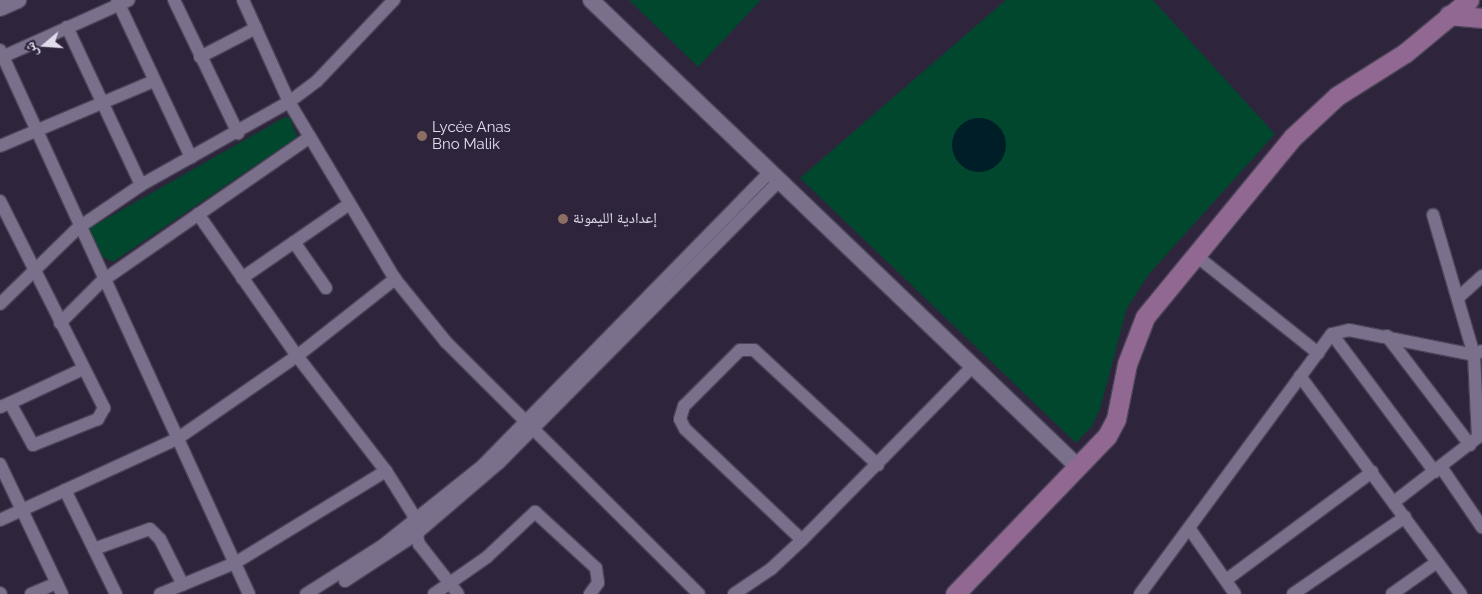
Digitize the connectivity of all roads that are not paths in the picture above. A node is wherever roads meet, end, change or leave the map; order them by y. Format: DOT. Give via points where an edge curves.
graph roads {
  1 [pos="18,0"];
  2 [pos="174,0"];
  3 [pos="243,0"];
  4 [pos="394,0"];
  5 [pos="591,0"];
  6 [pos="1469,0"];
  7 [pos="122,1"];
  8 [pos="0,8"];
  9 [pos="1448,12"];
  10 [pos="1482,18"];
  11 [pos="67,27"];
  12 [pos="256,28"];
  13 [pos="1,55"];
  14 [pos="200,57"];
  15 [pos="154,81"];
  16 [pos="289,102"];
  17 [pos="99,103"];
  18 [pos="34,129"];
  19 [pos="238,133"];
  20 [pos="310,137"];
  21 [pos="0,146"];
  22 [pos="192,158"];
  23 [pos="774,177"];
  24 [pos="141,185"];
  25 [pos="348,205"];
  26 [pos="1,209"];
  27 [pos="198,214"];
  28 [pos="1433,215"];
  29 [pos="78,228"];
  30 [pos="294,242"];
  31 [pos="1194,254"];
  32 [pos="33,270"];
  33 [pos="1482,276"];
  34 [pos="242,278"];
  35 [pos="395,279"];
  36 [pos="102,282"];
  37 [pos="326,288"];
  38 [pos="1460,296"];
  39 [pos="0,304"];
  40 [pos="60,323"];
  41 [pos="1332,334"];
  42 [pos="1386,336"];
  43 [pos="1318,353"];
  44 [pos="1478,353"];
  45 [pos="297,356"];
  46 [pos="973,366"];
  47 [pos="83,369"];
  48 [pos="1300,376"];
  49 [pos="5,405"];
  50 [pos="530,425"];
  51 [pos="177,439"];
  52 [pos="1477,441"];
  53 [pos="0,464"];
  54 [pos="878,465"];
  55 [pos="1077,466"];
  56 [pos="1438,469"];
  57 [pos="386,471"];
  58 [pos="1372,472"];
  59 [pos="65,490"];
  60 [pos="1394,502"];
  61 [pos="22,509"];
  62 [pos="1405,517"];
  63 [pos="415,519"];
  64 [pos="0,520"];
  65 [pos="1482,526"];
  66 [pos="1189,528"];
  67 [pos="415,534"];
  68 [pos="802,540"];
  69 [pos="94,549"];
  70 [pos="1437,562"];
  71 [pos="235,563"];
  72 [pos="1226,580"];
  73 [pos="450,584"];
  74 [pos="183,585"];
  75 [pos="60,588"];
  76 [pos="30,594"];
  77 [pos="116,594"];
  78 [pos="160,594"];
  79 [pos="249,594"];
  80 [pos="306,594"];
  81 [pos="323,594"];
  82 [pos="434,594"];
  83 [pos="458,594"];
  84 [pos="590,594"];
  85 [pos="699,594"];
  86 [pos="734,594"];
  87 [pos="955,594"];
  88 [pos="1140,594"];
  89 [pos="1235,594"];
  90 [pos="1292,594"];
  91 [pos="1392,594"];
  92 [pos="1461,594"];
  1 -- 8 [label="street"];
  2 -- 14 [label="street"];
  3 -- 12 [label="street"];
  4 -- 16 [label="street" via="317,81"];
  5 -- 23 [label="street"];
  6 -- 9 [label="main road"];
  7 -- 11 [label="street"];
  7 -- 15 [label="street"];
  9 -- 10 [label="main road"];
  9 -- 31 [label="main road" via="1405,53 1315,115"];
  11 -- 13 [label="street"];
  11 -- 17 [label="street"];
  12 -- 14 [label="street"];
  12 -- 16 [label="street"];
  13 -- 18 [label="street"];
  14 -- 19 [label="street"];
  15 -- 17 [label="street"];
  15 -- 22 [label="street"];
  16 -- 19 [label="street"];
  16 -- 20 [label="street"];
  17 -- 18 [label="street"];
  17 -- 24 [label="street"];
  18 -- 21 [label="street"];
  18 -- 29 [label="street"];
  19 -- 22 [label="street"];
  20 -- 25 [label="street"];
  20 -- 27 [label="street"];
  22 -- 24 [label="street"];
  23 -- 46 [label="street"];
  23 -- 50 [label="street"];
  24 -- 29 [label="street"];
  25 -- 30 [label="street"];
  25 -- 35 [label="street"];
  26 -- 32 [label="street"];
  27 -- 34 [label="street"];
  27 -- 36 [label="street"];
  28 -- 38 [label="street"];
  29 -- 32 [label="street"];
  29 -- 36 [label="street"];
  30 -- 34 [label="street"];
  30 -- 37 [label="street"];
  31 -- 43 [label="street"];
  31 -- 55 [label="main road" via="1145,317 1127,364 1116,419 1107,436"];
  32 -- 39 [label="street"];
  32 -- 40 [label="street"];
  33 -- 38 [label="street"];
  34 -- 45 [label="street"];
  35 -- 45 [label="street"];
  35 -- 50 [label="street" via="446,342"];
  36 -- 40 [label="street"];
  36 -- 51 [label="street"];
  38 -- 44 [label="street"];
  40 -- 47 [label="street"];
  41 -- 42 [label="street" via="1349,330"];
  41 -- 43 [label="street"];
  41 -- 56 [label="street"];
  42 -- 44 [label="street"];
  42 -- 52 [label="street"];
  43 -- 48 [label="street"];
  44 -- 52 [label="street"];
  45 -- 51 [label="street"];
  45 -- 57 [label="street"];
  46 -- 54 [label="street"];
  46 -- 55 [label="street"];
  47 -- 49 [label="street"];
  47 -- 49 [label="street" via="104,408 98,419 33,446"];
  48 -- 58 [label="street"];
  48 -- 66 [label="street"];
  50 -- 63 [label="street"];
  50 -- 67 [label="street"];
  50 -- 85 [label="street"];
  51 -- 59 [label="street"];
  51 -- 71 [label="street"];
  52 -- 56 [label="street"];
  53 -- 61 [label="street"];
  54 -- 68 [label="street"];
  54 -- 68 [label="street" via="754,350 740,350 684,406 680,419 685,429"];
  55 -- 87 [label="main road"];
  56 -- 60 [label="street"];
  56 -- 65 [label="street"];
  57 -- 63 [label="street"];
  57 -- 71 [label="street"];
  58 -- 60 [label="street"];
  58 -- 72 [label="street"];
  59 -- 61 [label="street"];
  59 -- 69 [label="street"];
  60 -- 62 [label="street"];
  61 -- 64 [label="street"];
  61 -- 75 [label="street"];
  62 -- 70 [label="street"];
  62 -- 90 [label="street"];
  63 -- 67 [label="street"];
  63 -- 80 [label="street" via="342,573"];
  66 -- 72 [label="street"];
  66 -- 88 [label="street"];
  67 -- 73 [label="street"];
  67 -- 81 [label="street"];
  68 -- 86 [label="street" via="771,569"];
  69 -- 74 [label="street" via="150,529 160,539"];
  69 -- 77 [label="street"];
  70 -- 91 [label="street"];
  70 -- 92 [label="street"];
  71 -- 74 [label="street"];
  71 -- 79 [label="street"];
  72 -- 89 [label="street"];
  73 -- 82 [label="street"];
  73 -- 83 [label="street"];
  73 -- 84 [label="street" via="488,557 535,512 596,568 598,583"];
  74 -- 78 [label="street"];
  75 -- 76 [label="street"];
}
